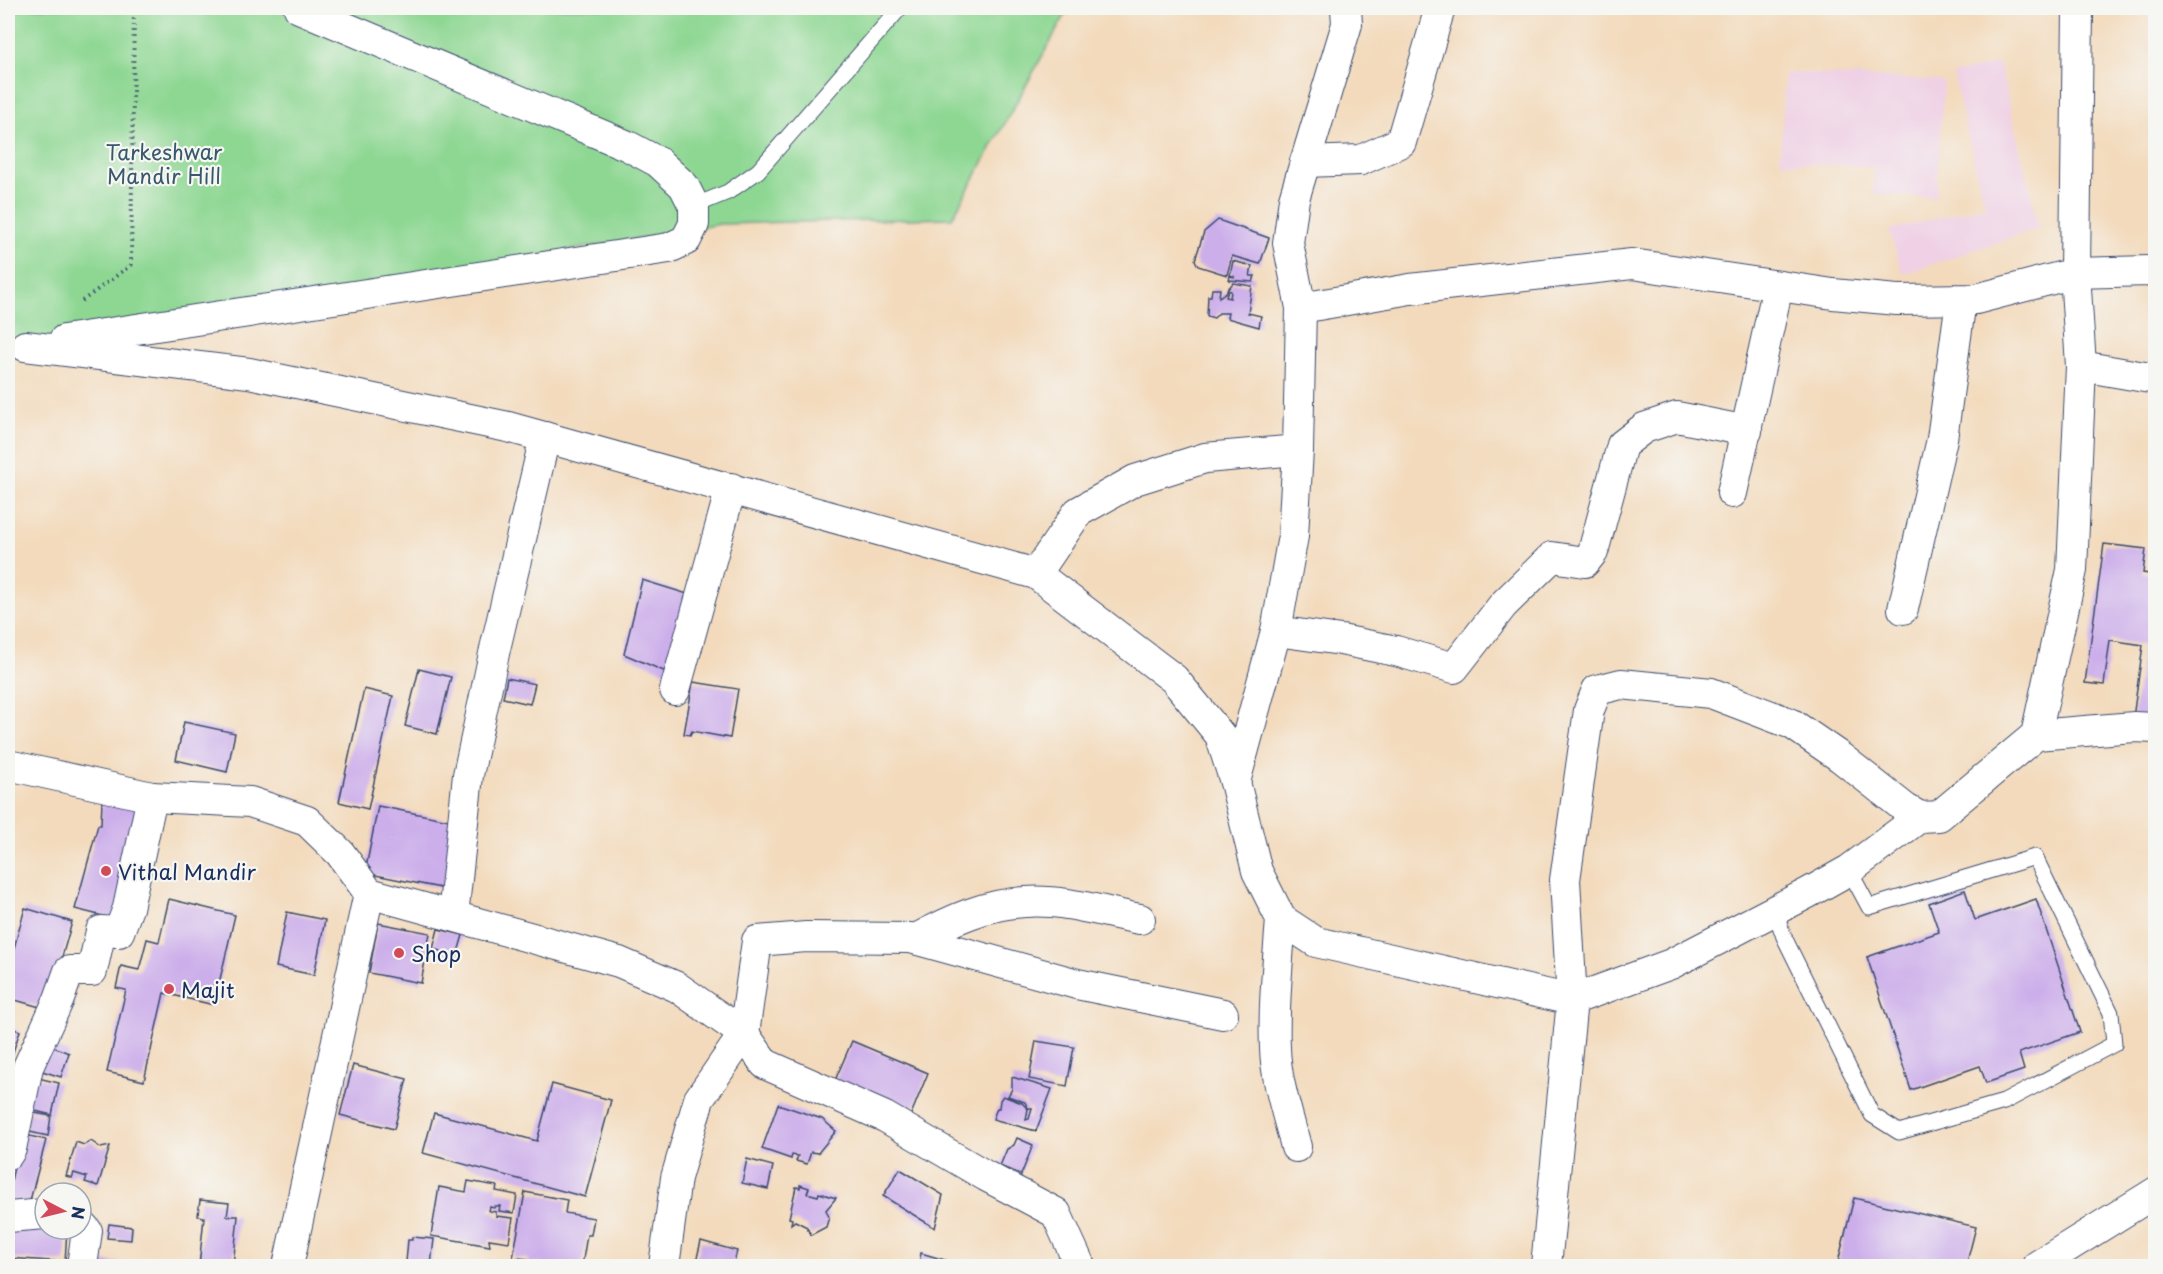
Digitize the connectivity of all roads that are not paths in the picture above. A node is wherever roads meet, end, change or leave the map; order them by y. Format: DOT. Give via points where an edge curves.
graph roads {
  1 [pos="299,8"];
  2 [pos="900,8"];
  3 [pos="1346,8"];
  4 [pos="1440,8"];
  5 [pos="2078,8"];
  6 [pos="1305,162"];
  7 [pos="694,206"];
  8 [pos="2075,273"];
  9 [pos="2156,274"];
  10 [pos="1778,286"];
  11 [pos="1960,300"];
  12 [pos="1300,308"];
  13 [pos="16,345"];
  14 [pos="2081,366"];
  15 [pos="2156,379"];
  16 [pos="1747,430"];
  17 [pos="545,437"];
  18 [pos="1298,450"];
  19 [pos="731,488"];
  20 [pos="1732,494"];
  21 [pos="1036,574"];
  22 [pos="1903,609"];
  23 [pos="1276,631"];
  24 [pos="675,690"];
  25 [pos="2156,728"];
  26 [pos="2036,735"];
  27 [pos="8,765"];
  28 [pos="1234,782"];
  29 [pos="152,797"];
  30 [pos="1920,817"];
  31 [pos="1849,870"];
  32 [pos="369,893"];
  33 [pos="1774,911"];
  34 [pos="453,916"];
  35 [pos="1281,919"];
  36 [pos="1140,920"];
  37 [pos="916,939"];
  38 [pos="1572,1000"];
  39 [pos="1223,1014"];
  40 [pos="744,1034"];
  41 [pos="1296,1147"];
  42 [pos="8,1154"];
  43 [pos="2156,1192"];
  44 [pos="33,1215"];
  45 [pos="8,1217"];
  46 [pos="85,1241"];
  47 [pos="82,1266"];
  48 [pos="288,1266"];
  49 [pos="664,1266"];
  50 [pos="1080,1266"];
  51 [pos="1546,1266"];
  52 [pos="2037,1266"];
  1 -- 7 [label="street" via="628,146 658,162 684,186"];
  2 -- 7 [label="lane" via="758,171 728,192"];
  3 -- 6 [label="street" via="1347,24"];
  4 -- 6 [label="street" via="1401,142 1361,160"];
  5 -- 8 [label="street"];
  6 -- 12 [label="street" via="1287,243"];
  7 -- 13 [label="street" via="694,224 686,240 669,248"];
  8 -- 9 [label="street"];
  8 -- 11 [label="street"];
  8 -- 14 [label="street"];
  10 -- 11 [label="street" via="1898,300"];
  10 -- 12 [label="street" via="1632,264 1410,289"];
  10 -- 16 [label="street"];
  11 -- 22 [label="street" via="1942,439"];
  12 -- 18 [label="street"];
  13 -- 17 [label="street" via="249,373"];
  14 -- 15 [label="street"];
  14 -- 26 [label="street" via="2072,570"];
  16 -- 20 [label="street"];
  16 -- 23 [label="street" via="1677,417 1644,428 1622,445 1593,552 1585,562 1552,556 1503,605 1454,668 1396,651"];
  17 -- 19 [label="street"];
  17 -- 34 [label="street" via="468,775"];
  18 -- 21 [label="street" via="1205,458 1136,480 1078,512"];
  18 -- 23 [label="street" via="1293,536"];
  19 -- 21 [label="street"];
  19 -- 24 [label="street"];
  21 -- 28 [label="street" via="1174,679 1220,735"];
  23 -- 28 [label="street"];
  25 -- 26 [label="street"];
  26 -- 30 [label="street" via="1939,816"];
  27 -- 29 [label="street"];
  28 -- 35 [label="street" via="1257,871"];
  29 -- 32 [label="street" via="250,802 308,821 340,853"];
  29 -- 42 [label="street" via="128,908 119,932 102,931 92,971 69,971 28,1066"];
  30 -- 31 [label="street"];
  30 -- 38 [label="street" via="1791,724 1711,693 1621,684 1597,690 1589,710 1565,880"];
  31 -- 33 [label="street"];
  31 -- 33 [label="lane" via="1869,907 2035,857 2111,1013 2114,1044 2004,1102 1899,1132 1872,1115"];
  32 -- 34 [label="street"];
  32 -- 48 [label="street"];
  33 -- 38 [label="street" via="1671,964"];
  34 -- 40 [label="street" via="619,962 677,987"];
  35 -- 38 [label="street" via="1316,942"];
  35 -- 41 [label="street" via="1275,1050"];
  36 -- 37 [label="street" via="1071,905 1026,902 982,909"];
  37 -- 39 [label="street" via="1077,984"];
  37 -- 40 [label="street" via="806,937 757,941"];
  38 -- 51 [label="street"];
  40 -- 49 [label="street" via="699,1099 676,1178"];
  40 -- 50 [label="street" via="765,1064 885,1117 1056,1213"];
  43 -- 52 [label="street"];
  44 -- 45 [label="street"];
  46 -- 47 [label="street"];
}
